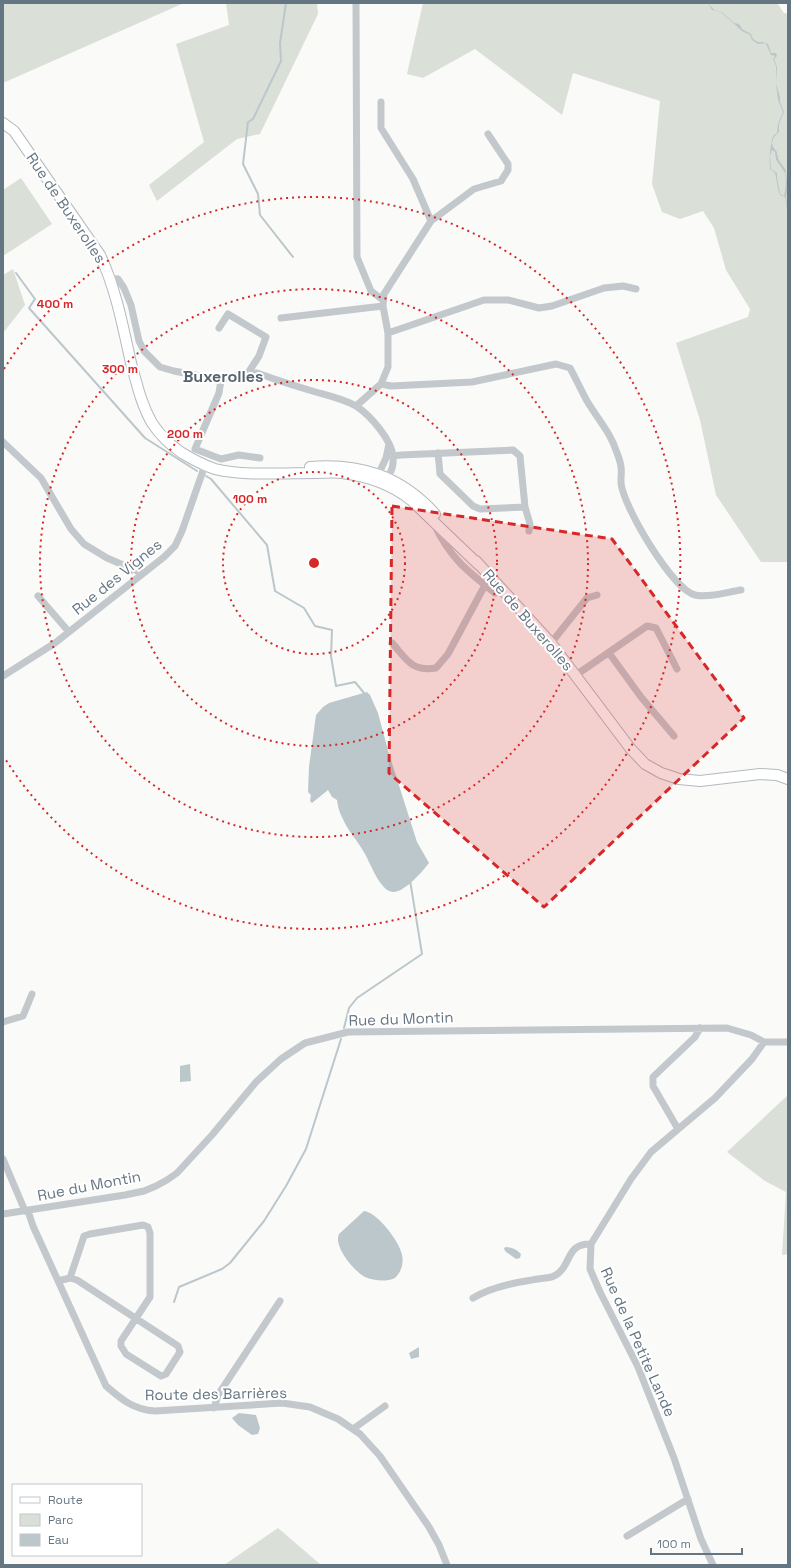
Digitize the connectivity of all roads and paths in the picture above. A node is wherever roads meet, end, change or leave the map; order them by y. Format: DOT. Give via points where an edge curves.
graph roads {
  1 [pos="356,3"];
  2 [pos="381,102"];
  3 [pos="3,123"];
  4 [pos="488,134"];
  5 [pos="431,221"];
  6 [pos="114,278"];
  7 [pos="636,289"];
  8 [pos="383,303"];
  9 [pos="281,318"];
  10 [pos="219,328"];
  11 [pos="388,333"];
  12 [pos="248,373"];
  13 [pos="221,380"];
  14 [pos="381,384"];
  15 [pos="356,406"];
  16 [pos="3,442"];
  17 [pos="388,444"];
  18 [pos="438,453"];
  19 [pos="393,456"];
  20 [pos="260,458"];
  21 [pos="205,465"];
  22 [pos="382,478"];
  23 [pos="525,507"];
  24 [pos="432,520"];
  25 [pos="529,532"];
  26 [pos="479,565"];
  27 [pos="142,573"];
  28 [pos="469,573"];
  29 [pos="485,585"];
  30 [pos="740,590"];
  31 [pos="496,593"];
  32 [pos="597,595"];
  33 [pos="38,596"];
  34 [pos="68,632"];
  35 [pos="392,643"];
  36 [pos="551,643"];
  37 [pos="609,653"];
  38 [pos="677,669"];
  39 [pos="576,675"];
  40 [pos="3,676"];
  41 [pos="674,736"];
  42 [pos="788,779"];
  43 [pos="32,994"];
  44 [pos="3,1022"];
  45 [pos="700,1028"];
  46 [pos="764,1042"];
  47 [pos="788,1042"];
  48 [pos="678,1129"];
  49 [pos="3,1159"];
  50 [pos="27,1211"];
  51 [pos="3,1214"];
  52 [pos="591,1244"];
  53 [pos="70,1278"];
  54 [pos="58,1281"];
  55 [pos="473,1298"];
  56 [pos="280,1301"];
  57 [pos="137,1320"];
  58 [pos="386,1406"];
  59 [pos="214,1408"];
  60 [pos="353,1429"];
  61 [pos="688,1499"];
  62 [pos="627,1536"];
  63 [pos="447,1565"];
  64 [pos="713,1565"];
  1 -- 8 [label="street" via="357,257 371,291"];
  2 -- 5 [label="street" via="380,128 413,179"];
  3 -- 6 [label="street, Rue de Buxerolles" via="14,131"];
  4 -- 5 [label="street" via="508,164 508,170 501,181 474,189"];
  5 -- 8 [label="street" via="384,294"];
  6 -- 13 [label="street" via="124,288 131,304 139,341 152,360 160,367"];
  6 -- 21 [label="street, Rue de Buxerolles" via="145,410 165,439 190,458"];
  7 -- 11 [label="street" via="623,286 604,288 539,308 508,300 484,300"];
  8 -- 9 [label="street"];
  8 -- 11 [label="street"];
  10 -- 12 [label="street" via="228,314 266,337 259,356"];
  11 -- 14 [label="street" via="388,367"];
  12 -- 13 [label="street"];
  12 -- 15 [label="street" via="257,373"];
  13 -- 20 [label="street" via="219,393 194,449 221,459 239,455"];
  14 -- 15 [label="street"];
  14 -- 30 [label="street" via="391,386 472,382 556,364 570,368 618,454 621,483 629,506 654,552 668,571 684,588 694,594 707,595"];
  15 -- 17 [label="street" via="381,431"];
  16 -- 27 [label="street" via="41,478 71,529 84,544 107,558"];
  17 -- 19 [label="street"];
  17 -- 22 [label="street" via="386,458 380,471"];
  18 -- 19 [label="street"];
  18 -- 23 [label="street" via="440,474 473,506 480,509"];
  18 -- 23 [label="street" via="513,450 520,456"];
  19 -- 22 [label="street" via="391,472"];
  21 -- 22 [label="street, Rue de Buxerolles" via="229,472 330,466 364,469"];
  21 -- 27 [label="street, Rue des Vignes" via="175,546"];
  22 -- 24 [label="street, Rue de Buxerolles" via="412,500"];
  22 -- 26 [label="street, Rue de Buxerolles" via="410,490"];
  23 -- 25 [label="street" via="530,524"];
  24 -- 26 [label="street, Rue de Buxerolles"];
  24 -- 28 [label="street" via="443,542"];
  26 -- 28 [label="street"];
  26 -- 36 [label="street, Rue de Buxerolles"];
  27 -- 34 [label="street, Rue des Vignes"];
  28 -- 29 [label="street"];
  29 -- 31 [label="street"];
  29 -- 35 [label="street" via="448,654 436,668 425,670 414,667"];
  32 -- 36 [label="street" via="587,598"];
  33 -- 34 [label="street"];
  34 -- 40 [label="street, Rue des Vignes"];
  36 -- 39 [label="street, Rue de Buxerolles"];
  37 -- 38 [label="street" via="647,626 656,628"];
  37 -- 39 [label="street"];
  37 -- 41 [label="street"];
  39 -- 42 [label="street, Rue de Buxerolles" via="630,748 645,764 661,773 679,779 700,781 760,774 777,775"];
  43 -- 44 [label="street" via="23,1016"];
  45 -- 46 [label="street, Rue du Montin" via="727,1028"];
  45 -- 48 [label="street" via="695,1037 653,1078 653,1086"];
  45 -- 50 [label="street, Rue du Montin" via="348,1032 305,1043 281,1059 256,1082 186,1164 167,1180 144,1191"];
  46 -- 47 [label="street, Rue du Montin"];
  46 -- 48 [label="street, Rue de la Petite Lande" via="752,1059 715,1098"];
  48 -- 52 [label="street, Rue de la Petite Lande" via="651,1152 631,1179"];
  49 -- 50 [label="street, Route des Barrières"];
  50 -- 51 [label="street, Rue du Montin"];
  50 -- 54 [label="street, Route des Barrières"];
  52 -- 55 [label="street" via="577,1246 554,1276 514,1284"];
  52 -- 61 [label="street, Rue de la Petite Lande" via="590,1269 638,1367"];
  53 -- 54 [label="street"];
  53 -- 57 [label="street" via="77,1280"];
  53 -- 57 [label="street" via="84,1236 148,1227 150,1298"];
  54 -- 59 [label="street, Route des Barrières" via="106,1386 123,1400 135,1407 148,1410"];
  56 -- 59 [label="street" via="218,1395"];
  57 -- 57 [label="street" via="178,1346 180,1352 166,1374 161,1376 126,1354 121,1346 121,1341"];
  58 -- 60 [label="street"];
  59 -- 60 [label="street, Route des Barrières" via="282,1404 310,1407"];
  60 -- 63 [label="street, Route des Barrières" via="380,1456 428,1526"];
  61 -- 62 [label="street"];
  61 -- 64 [label="street, Rue de la Petite Lande" via="701,1539"];
}
